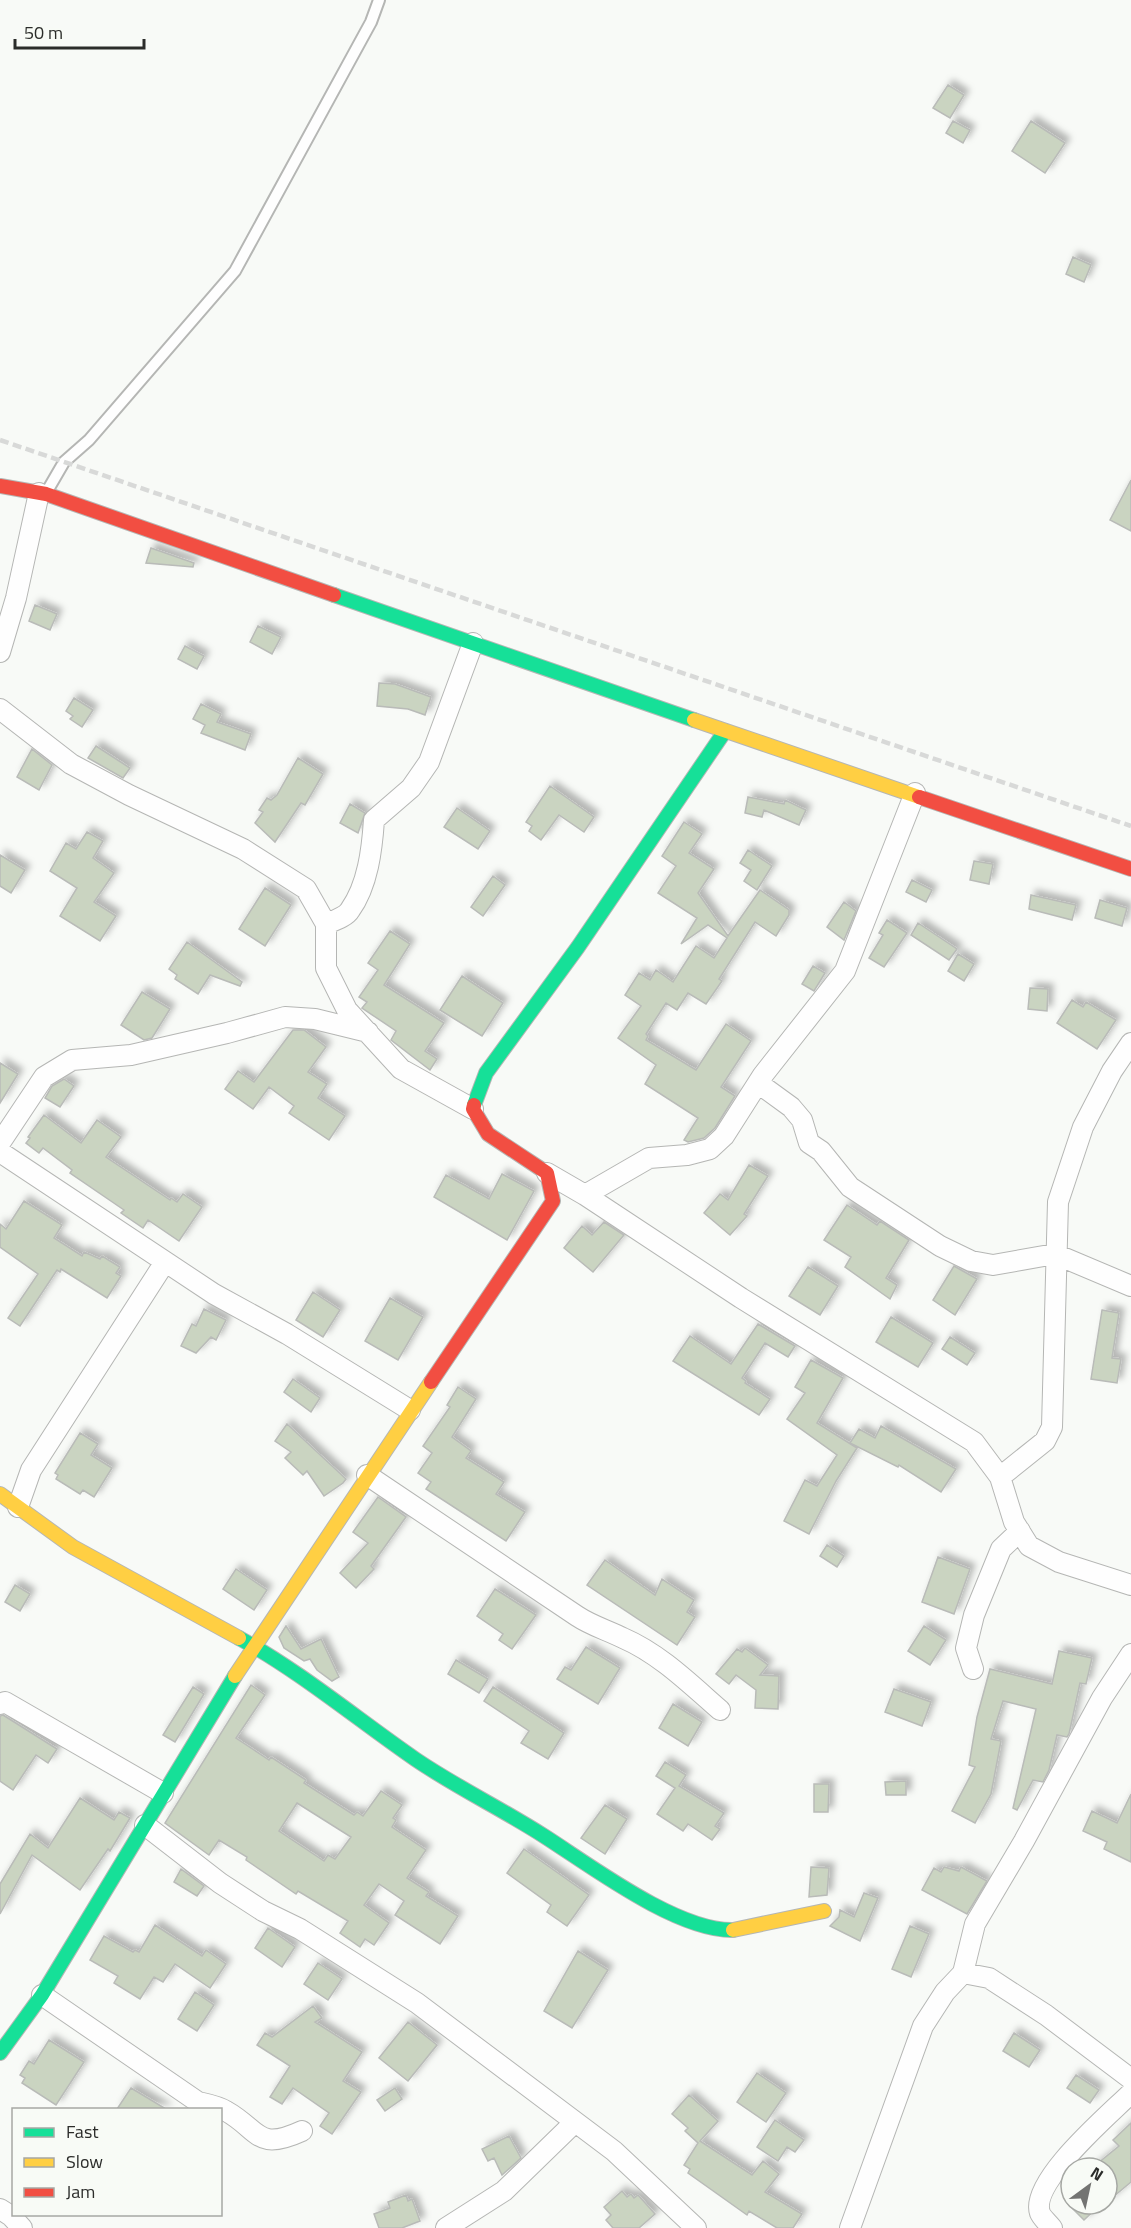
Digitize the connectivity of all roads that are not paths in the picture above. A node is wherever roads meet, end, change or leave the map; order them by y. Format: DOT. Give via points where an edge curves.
graph roads {
  1 [pos="380,0"];
  2 [pos="0,486"];
  3 [pos="42,493"];
  4 [pos="473,643"];
  5 [pos="0,652"];
  6 [pos="0,709"];
  7 [pos="726,731"];
  8 [pos="915,793"];
  9 [pos="1131,869"];
  10 [pos="326,924"];
  11 [pos="368,1032"];
  12 [pos="1131,1043"];
  13 [pos="758,1083"];
  14 [pos="473,1109"];
  15 [pos="0,1143"];
  16 [pos="0,1152"];
  17 [pos="547,1173"];
  18 [pos="585,1195"];
  19 [pos="1055,1254"];
  20 [pos="165,1262"];
  21 [pos="1131,1286"];
  22 [pos="410,1410"];
  23 [pos="367,1475"];
  24 [pos="1000,1477"];
  25 [pos="0,1494"];
  26 [pos="18,1507"];
  27 [pos="1020,1531"];
  28 [pos="1131,1585"];
  29 [pos="253,1646"];
  30 [pos="1131,1654"];
  31 [pos="973,1669"];
  32 [pos="0,1704"];
  33 [pos="720,1710"];
  34 [pos="163,1793"];
  35 [pos="145,1825"];
  36 [pos="824,1911"];
  37 [pos="963,1973"];
  38 [pos="42,1995"];
  39 [pos="0,2053"];
  40 [pos="1131,2079"];
  41 [pos="1131,2093"];
  42 [pos="219,2108"];
  43 [pos="222,2109"];
  44 [pos="575,2122"];
  45 [pos="302,2132"];
  46 [pos="0,2209"];
  47 [pos="22,2228"];
  48 [pos="446,2228"];
  49 [pos="696,2228"];
  50 [pos="850,2228"];
  51 [pos="1052,2228"];
  1 -- 3 [label="lane" via="235,271 88,440 64,462"];
  2 -- 3 [label="street"];
  3 -- 4 [label="street"];
  3 -- 5 [label="street"];
  4 -- 7 [label="street"];
  4 -- 10 [label="street" via="429,762 411,788 374,820 365,877 350,912"];
  6 -- 10 [label="street" via="71,764 243,849 306,889"];
  7 -- 8 [label="street"];
  7 -- 14 [label="street" via="486,1073"];
  8 -- 9 [label="street"];
  8 -- 13 [label="street" via="845,971"];
  10 -- 11 [label="street" via="326,968 347,1010"];
  11 -- 14 [label="street" via="401,1069"];
  11 -- 15 [label="street" via="315,1019 285,1017 131,1055 72,1060 44,1077"];
  12 -- 19 [label="street" via="1083,1126 1058,1202"];
  13 -- 18 [label="street" via="724,1136 710,1149 649,1158"];
  13 -- 19 [label="street" via="791,1107 802,1120 809,1143 821,1151 850,1187 940,1246 971,1261 993,1265"];
  14 -- 17 [label="street" via="488,1134"];
  16 -- 20 [label="street"];
  17 -- 18 [label="street"];
  17 -- 22 [label="street" via="553,1200"];
  18 -- 24 [label="street" via="741,1298 974,1442"];
  19 -- 21 [label="street"];
  19 -- 24 [label="street" via="1052,1427 1045,1441"];
  20 -- 22 [label="street"];
  20 -- 26 [label="street" via="31,1470"];
  22 -- 23 [label="street"];
  23 -- 29 [label="street"];
  23 -- 33 [label="street" via="577,1616 654,1656"];
  24 -- 27 [label="street"];
  25 -- 26 [label="street"];
  26 -- 29 [label="street" via="74,1547"];
  27 -- 28 [label="street" via="1029,1546 1059,1562"];
  27 -- 31 [label="street" via="1001,1549 974,1615 966,1648"];
  29 -- 34 [label="street"];
  29 -- 36 [label="street" via="418,1761 509,1813 630,1891 692,1922 732,1930"];
  30 -- 37 [label="street" via="1101,1698 975,1924"];
  32 -- 34 [label="street" via="6,1702"];
  34 -- 35 [label="street"];
  35 -- 38 [label="street"];
  35 -- 44 [label="street" via="246,1900 300,1929 417,2004"];
  37 -- 40 [label="street" via="989,1978"];
  37 -- 50 [label="street" via="923,2026"];
  38 -- 39 [label="street"];
  38 -- 42 [label="street" via="198,2102"];
  41 -- 51 [label="street" via="1052,2173 1040,2198 1040,2213"];
  43 -- 45 [label="street" via="267,2140 285,2139"];
  44 -- 48 [label="street" via="504,2191"];
  44 -- 49 [label="street" via="614,2151"];
  46 -- 47 [label="street"];
}
